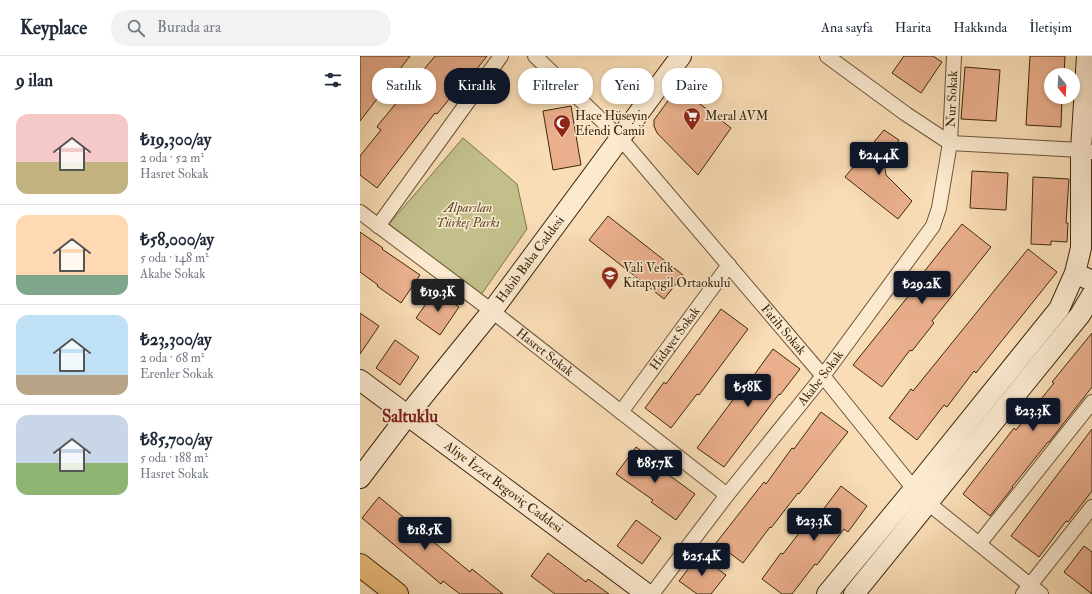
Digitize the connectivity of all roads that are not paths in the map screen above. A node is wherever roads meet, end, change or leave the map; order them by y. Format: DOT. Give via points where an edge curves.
graph roads {
  1 [pos="500,56"];
  2 [pos="535,56"];
  3 [pos="681,56"];
  4 [pos="827,56"];
  5 [pos="954,56"];
  6 [pos="1087,56"];
  7 [pos="621,139"];
  8 [pos="950,143"];
  9 [pos="1086,151"];
  10 [pos="360,212"];
  11 [pos="378,226"];
  12 [pos="1086,251"];
  13 [pos="729,265"];
  14 [pos="1084,277"];
  15 [pos="1092,295"];
  16 [pos="492,311"];
  17 [pos="823,376"];
  18 [pos="360,380"];
  19 [pos="1092,402"];
  20 [pos="621,412"];
  21 [pos="407,416"];
  22 [pos="360,478"];
  23 [pos="914,489"];
  24 [pos="727,495"];
  25 [pos="928,503"];
  26 [pos="1092,507"];
  27 [pos="979,544"];
  28 [pos="360,565"];
  29 [pos="1032,591"];
  30 [pos="397,594"];
  31 [pos="647,594"];
  32 [pos="652,594"];
  33 [pos="827,594"];
  34 [pos="854,594"];
  1 -- 11 [label="street"];
  2 -- 7 [label="street, Fatih Sokak"];
  3 -- 7 [label="street, Habib Baba Caddesi"];
  4 -- 8 [label="street"];
  5 -- 8 [label="street, Nur Sokak"];
  6 -- 9 [label="street"];
  7 -- 13 [label="street, Fatih Sokak"];
  7 -- 16 [label="street, Habib Baba Caddesi"];
  8 -- 9 [label="street"];
  8 -- 17 [label="street, Akabe Sokak" via="934,226"];
  9 -- 12 [label="street"];
  10 -- 11 [label="street, Hasret Sokak"];
  11 -- 16 [label="street, Hasret Sokak"];
  12 -- 14 [label="street"];
  13 -- 17 [label="street, Fatih Sokak"];
  13 -- 20 [label="street, Hidayet Sokak"];
  14 -- 23 [label="street"];
  15 -- 25 [label="street" via="1080,315"];
  16 -- 20 [label="street, Hasret Sokak"];
  16 -- 21 [label="street, Habib Baba Caddesi"];
  17 -- 23 [label="street, Fatih Sokak"];
  17 -- 24 [label="street, Akabe Sokak"];
  18 -- 21 [label="street, Aliye İzzet Begoviç Caddesi"];
  19 -- 27 [label="street"];
  20 -- 24 [label="street, Hasret Sokak"];
  21 -- 22 [label="street, Habib Baba Caddesi"];
  21 -- 31 [label="street, Aliye İzzet Begoviç Caddesi"];
  23 -- 25 [label="street, Fatih Sokak"];
  23 -- 33 [label="street"];
  24 -- 32 [label="street, Akabe Sokak"];
  25 -- 27 [label="street, Fatih Sokak"];
  25 -- 34 [label="street"];
  26 -- 29 [label="street"];
  27 -- 29 [label="street, Fatih Sokak"];
  28 -- 30 [label="main road"];
}
